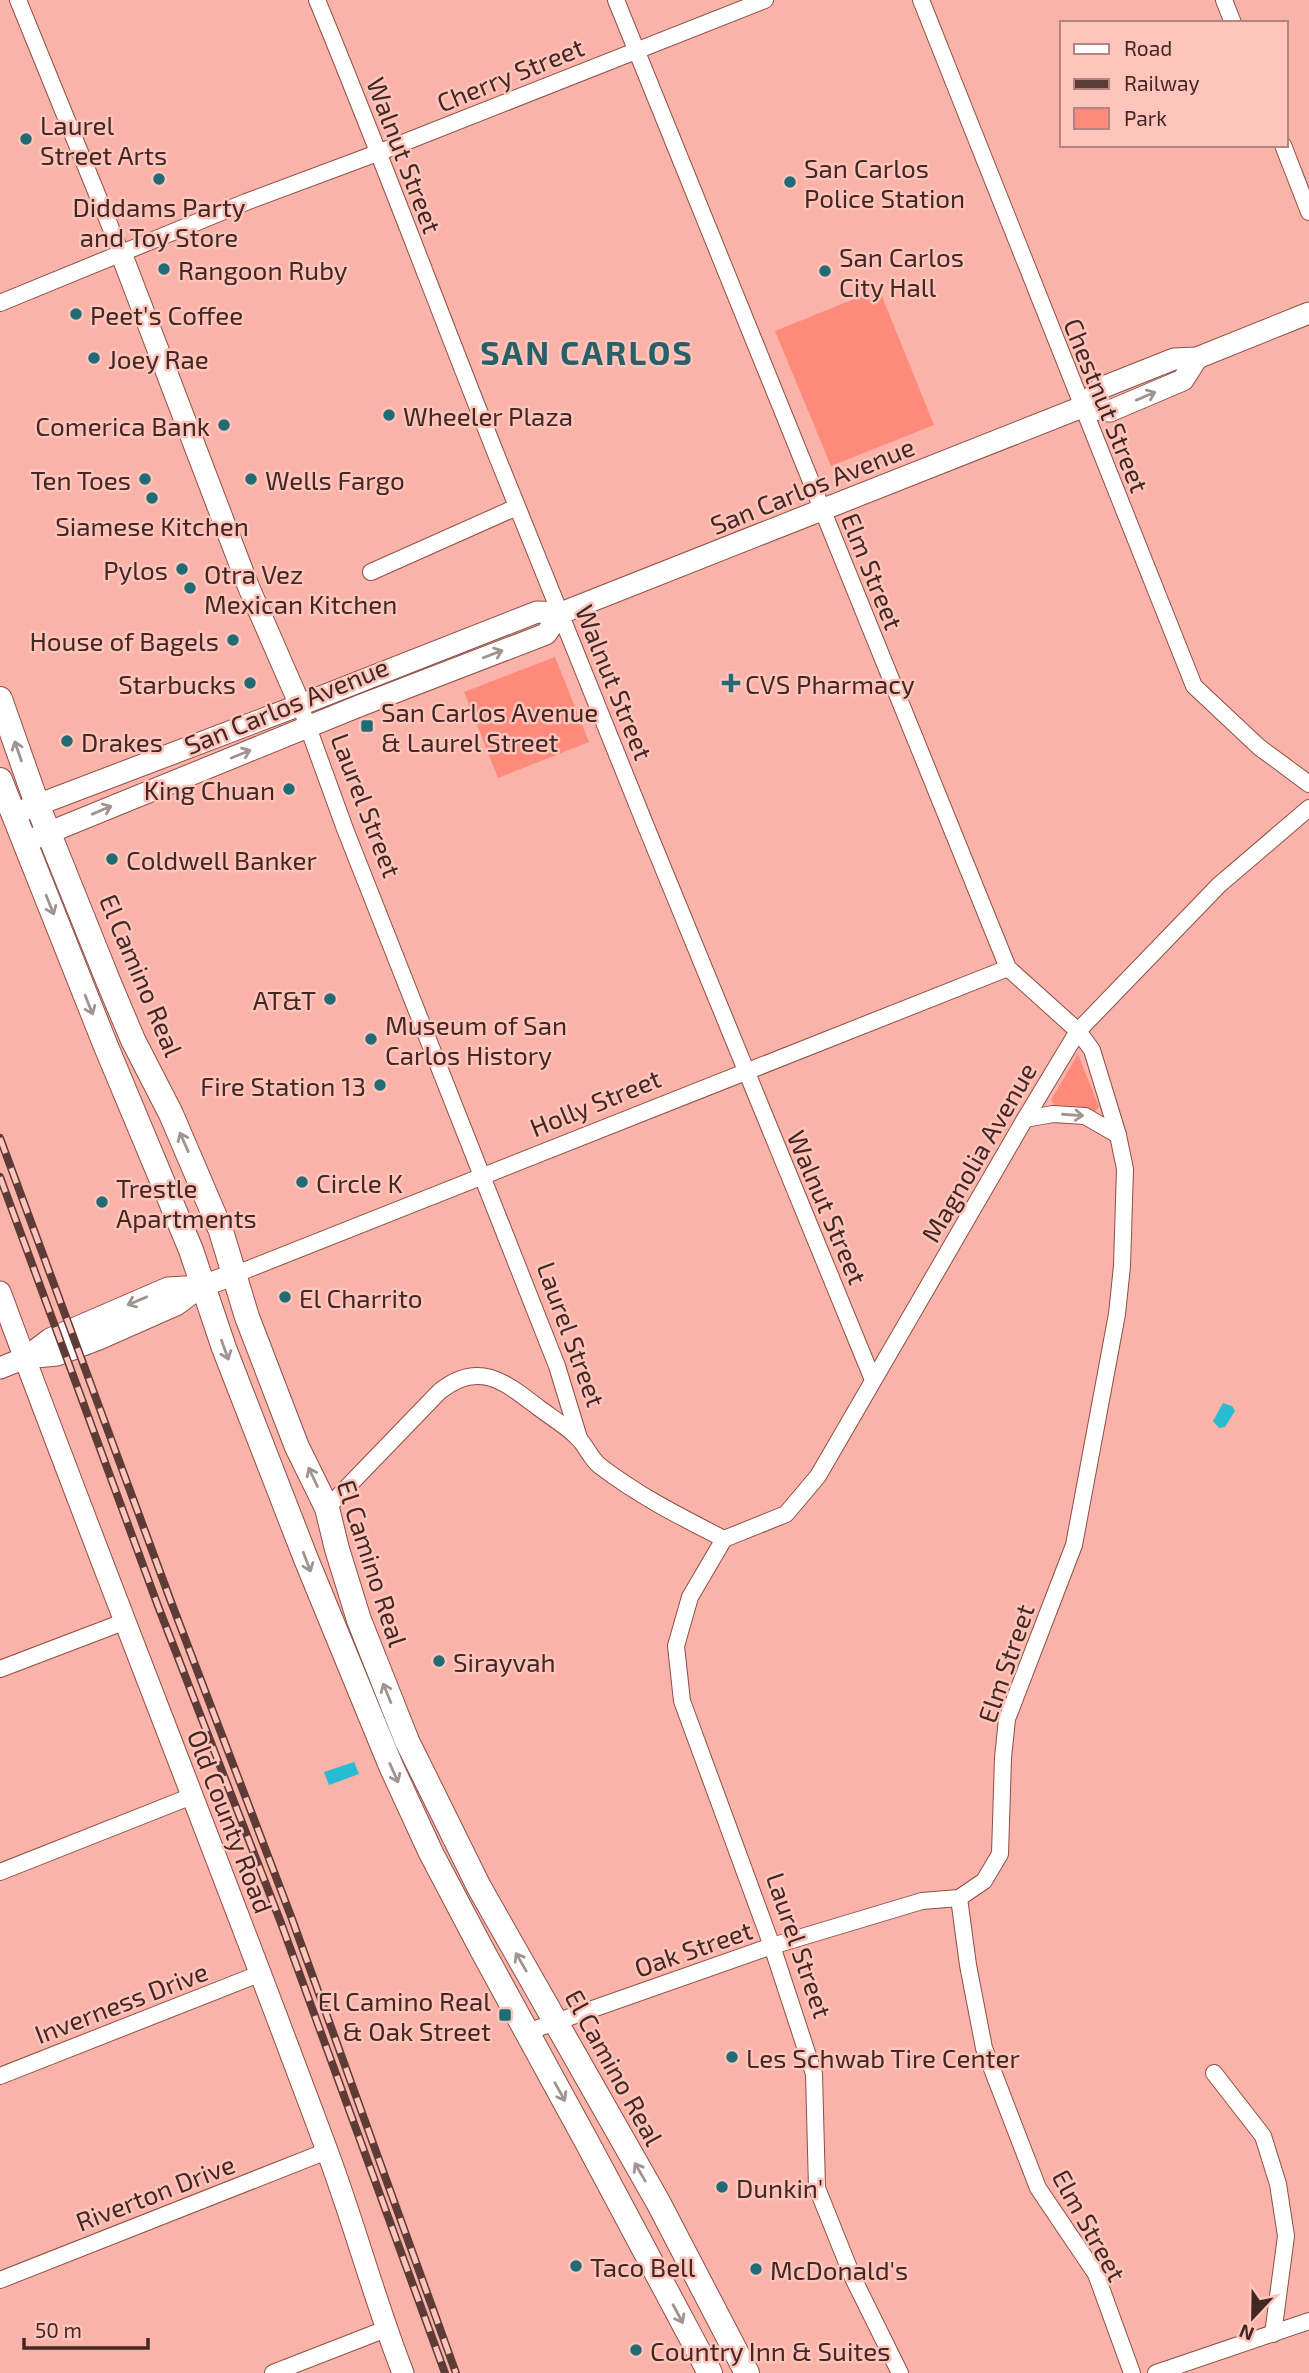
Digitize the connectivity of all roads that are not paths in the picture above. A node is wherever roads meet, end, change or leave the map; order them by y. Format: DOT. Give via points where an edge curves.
graph roads {
  1 [pos="18,0"];
  2 [pos="317,0"];
  3 [pos="616,0"];
  4 [pos="765,0"];
  5 [pos="921,0"];
  6 [pos="1224,0"];
  7 [pos="1232,21"];
  8 [pos="636,51"];
  9 [pos="1284,147"];
  10 [pos="380,152"];
  11 [pos="1309,212"];
  12 [pos="121,253"];
  13 [pos="0,303"];
  14 [pos="1309,313"];
  15 [pos="1082,407"];
  16 [pos="517,507"];
  17 [pos="823,511"];
  18 [pos="371,572"];
  19 [pos="561,613"];
  20 [pos="0,699"];
  21 [pos="300,705"];
  22 [pos="307,727"];
  23 [pos="0,780"];
  24 [pos="1309,785"];
  25 [pos="37,804"];
  26 [pos="1309,808"];
  27 [pos="14,814"];
  28 [pos="50,832"];
  29 [pos="25,843"];
  30 [pos="1008,968"];
  31 [pos="1078,1031"];
  32 [pos="746,1073"];
  33 [pos="1025,1119"];
  34 [pos="1118,1135"];
  35 [pos="482,1177"];
  36 [pos="236,1274"];
  37 [pos="202,1286"];
  38 [pos="0,1292"];
  39 [pos="25,1358"];
  40 [pos="0,1368"];
  41 [pos="873,1380"];
  42 [pos="579,1438"];
  43 [pos="327,1508"];
  44 [pos="724,1539"];
  45 [pos="126,1621"];
  46 [pos="0,1669"];
  47 [pos="192,1796"];
  48 [pos="0,1872"];
  49 [pos="959,1898"];
  50 [pos="772,1946"];
  51 [pos="260,1974"];
  52 [pos="556,2021"];
  53 [pos="527,2032"];
  54 [pos="1214,2073"];
  55 [pos="0,2076"];
  56 [pos="327,2151"];
  57 [pos="0,2280"];
  58 [pos="1309,2321"];
  59 [pos="386,2329"];
  60 [pos="1273,2334"];
  61 [pos="273,2373"];
  62 [pos="403,2373"];
  63 [pos="710,2373"];
  64 [pos="747,2373"];
  65 [pos="900,2373"];
  66 [pos="1132,2373"];
  67 [pos="1156,2373"];
  1 -- 12 [label="street, Laurel Street"];
  2 -- 10 [label="street, Walnut Street"];
  3 -- 8 [label="street, Elm Street"];
  4 -- 8 [label="street, Cherry Street"];
  5 -- 15 [label="street, Chestnut Street"];
  6 -- 7 [label="street"];
  8 -- 10 [label="street, Cherry Street"];
  8 -- 17 [label="street, Elm Street"];
  9 -- 11 [label="street"];
  10 -- 12 [label="street, Cherry Street"];
  10 -- 16 [label="street, Walnut Street"];
  12 -- 13 [label="street, Cherry Street"];
  12 -- 21 [label="main road, Laurel Street" via="253,599"];
  14 -- 15 [label="main road, San Carlos Avenue" via="1197,358 1174,359 1101,388"];
  15 -- 17 [label="main road, San Carlos Avenue"];
  15 -- 24 [label="street, Chestnut Street" via="1194,687 1259,747"];
  16 -- 18 [label="street"];
  16 -- 19 [label="street, Walnut Street"];
  17 -- 19 [label="main road, San Carlos Avenue"];
  17 -- 30 [label="street, Elm Street"];
  19 -- 21 [label="main road, San Carlos Avenue" via="537,611"];
  22 -- 19 [label="main road, San Carlos Avenue, one-way" via="546,634"];
  19 -- 32 [label="street, Walnut Street"];
  25 -- 20 [label="main road, El Camino Real, one-way"];
  21 -- 22 [label="street, Laurel Street"];
  21 -- 25 [label="main road, San Carlos Avenue"];
  28 -- 22 [label="main road, San Carlos Avenue, one-way"];
  22 -- 35 [label="street, Laurel Street"];
  23 -- 27 [label="main road"];
  24 -- 26 [label="street" via="1305,796"];
  25 -- 27 [label="main road, San Carlos Avenue"];
  25 -- 28 [label="main road, El Camino Real"];
  26 -- 31 [label="street, Magnolia Avenue" via="1219,884"];
  27 -- 29 [label="main road"];
  28 -- 29 [label="main road, San Carlos Avenue"];
  36 -- 28 [label="main road, El Camino Real, one-way" via="188,1151 128,1029"];
  29 -- 37 [label="main road, one-way" via="184,1231"];
  30 -- 31 [label="street, Elm Street"];
  30 -- 32 [label="street, Holly Street"];
  31 -- 33 [label="street, Magnolia Avenue"];
  31 -- 34 [label="street, Elm Street" via="1092,1050"];
  32 -- 35 [label="street, Holly Street"];
  32 -- 41 [label="street, Walnut Street"];
  33 -- 34 [label="street, one-way" via="1053,1114 1085,1116"];
  33 -- 41 [label="street, Magnolia Avenue"];
  34 -- 49 [label="street, Elm Street" via="1125,1169 1117,1314 1074,1545 1007,1719 1000,1854 984,1881"];
  35 -- 36 [label="street, Holly Street"];
  35 -- 42 [label="street, Laurel Street" via="558,1366"];
  36 -- 37 [label="main road, Holly Street"];
  43 -- 36 [label="main road, El Camino Real, one-way" via="275,1392"];
  37 -- 39 [label="main road, Holly Street" via="173,1306 99,1339 57,1355"];
  37 -- 53 [label="main road, one-way" via="391,1766 431,1853"];
  38 -- 39 [label="main road, Old County Road"];
  39 -- 40 [label="main road, Holly Street"];
  39 -- 45 [label="main road, Old County Road"];
  41 -- 44 [label="street, Magnolia Avenue" via="818,1476 786,1514"];
  42 -- 43 [label="street" via="507,1384 469,1375 440,1391"];
  42 -- 44 [label="street" via="597,1463 646,1499"];
  52 -- 43 [label="main road, El Camino Real, one-way" via="479,1887 407,1741 359,1619"];
  44 -- 50 [label="street, Laurel Street" via="690,1597 676,1646 677,1660 682,1701"];
  45 -- 46 [label="street"];
  45 -- 47 [label="main road, Old County Road"];
  47 -- 48 [label="street"];
  47 -- 51 [label="main road, Old County Road"];
  49 -- 50 [label="street, Oak Street" via="922,1901"];
  49 -- 66 [label="street, Elm Street" via="984,2048 1038,2188 1096,2274"];
  50 -- 52 [label="street, Oak Street"];
  50 -- 65 [label="street, Laurel Street" via="814,2074 817,2188 853,2278"];
  51 -- 55 [label="street, Inverness Drive"];
  51 -- 56 [label="main road, Old County Road"];
  52 -- 53 [label="street, Oak Street"];
  64 -- 52 [label="main road, El Camino Real, one-way"];
  53 -- 63 [label="main road, one-way"];
  54 -- 60 [label="street" via="1263,2136 1278,2184 1286,2236"];
  56 -- 57 [label="street, Riverton Drive"];
  56 -- 59 [label="main road, Old County Road"];
  58 -- 60 [label="street"];
  59 -- 61 [label="street"];
  59 -- 62 [label="main road, Old County Road"];
  60 -- 67 [label="street"];
}
